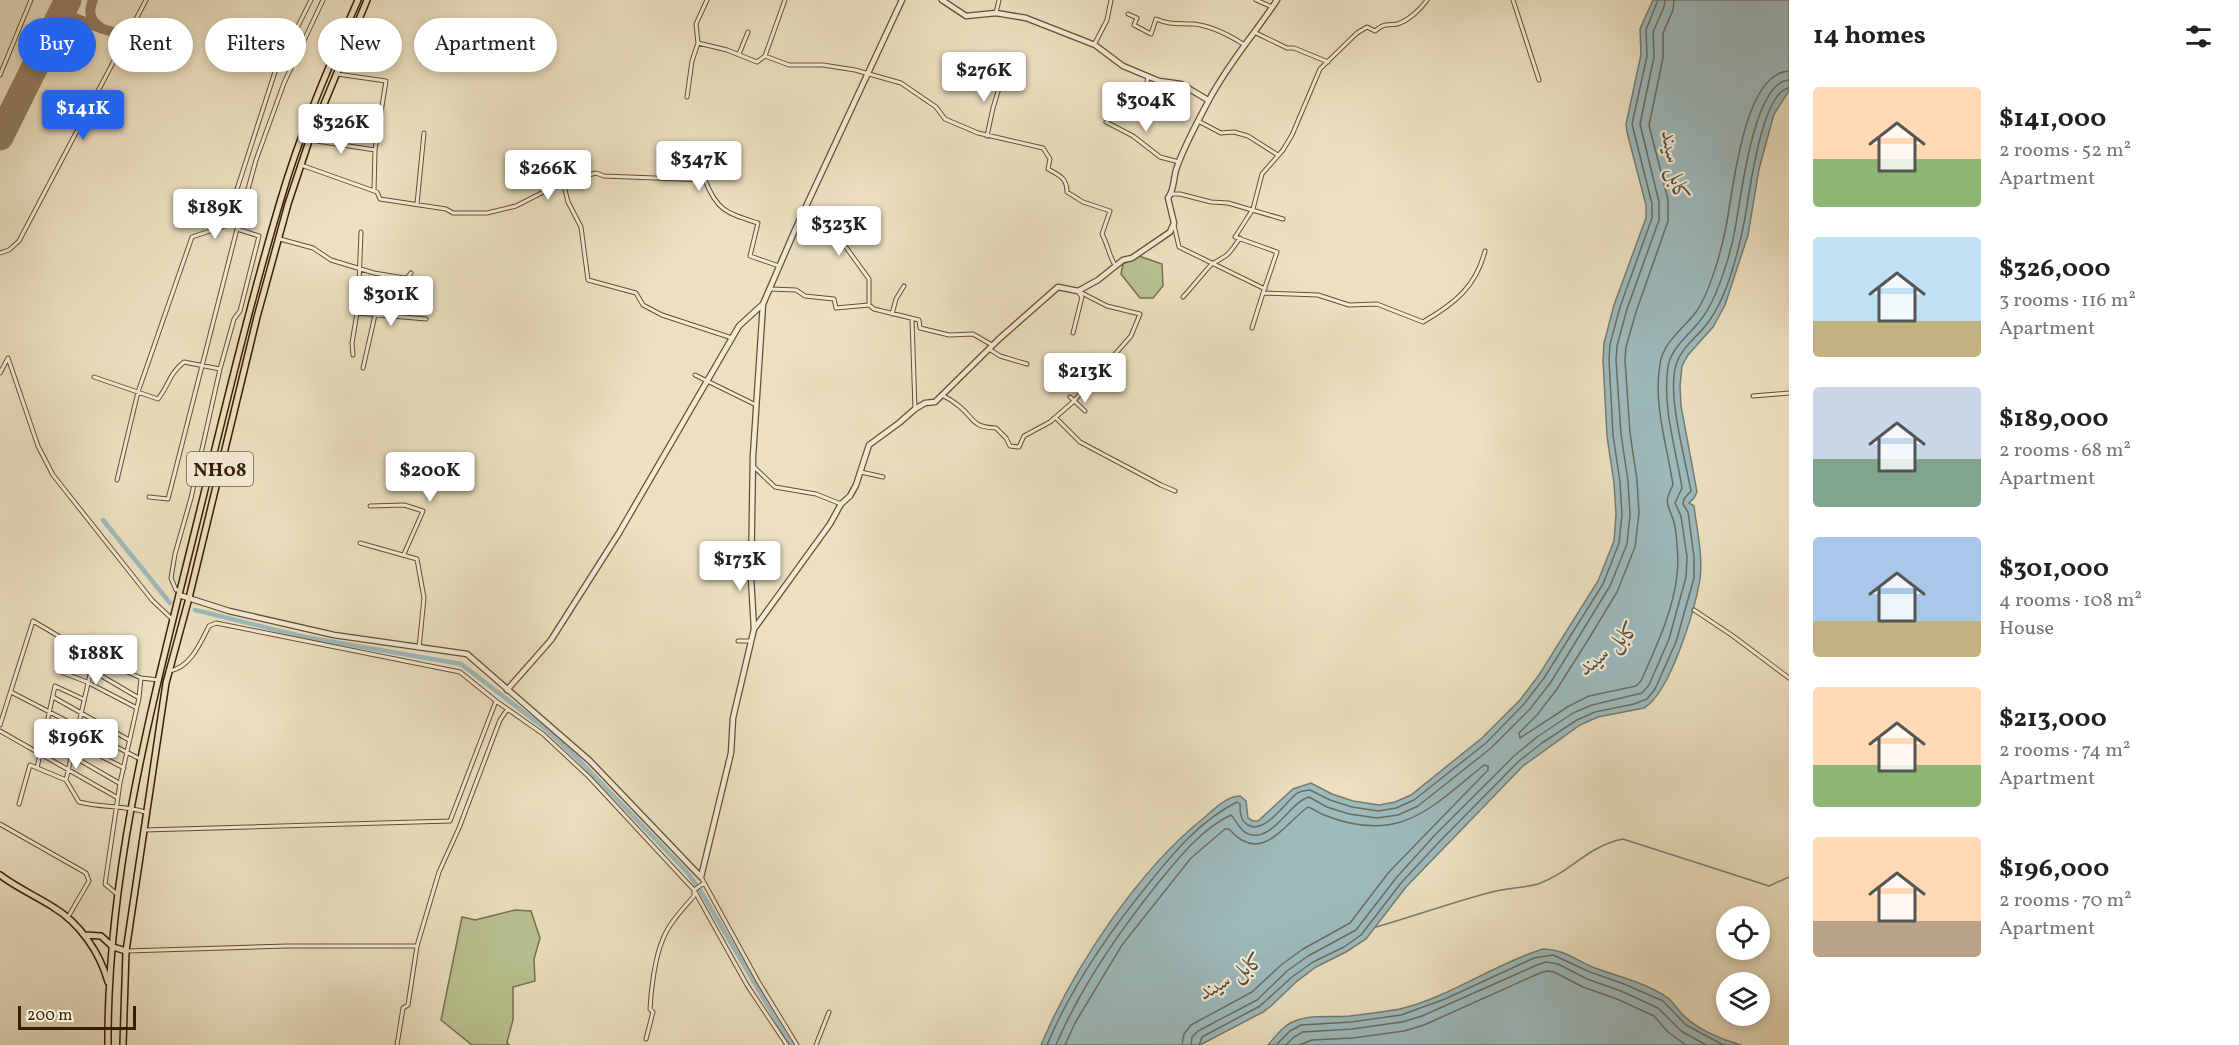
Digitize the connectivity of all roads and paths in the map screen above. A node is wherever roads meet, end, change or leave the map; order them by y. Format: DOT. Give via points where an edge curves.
graph roads {
  1 [pos="32,0"];
  2 [pos="146,0"];
  3 [pos="311,0"];
  4 [pos="323,0"];
  5 [pos="358,0"];
  6 [pos="367,0"];
  7 [pos="707,0"];
  8 [pos="785,0"];
  9 [pos="902,0"];
  10 [pos="942,0"];
  11 [pos="999,0"];
  12 [pos="1111,0"];
  13 [pos="1256,0"];
  14 [pos="1277,0"];
  15 [pos="1427,0"];
  16 [pos="1514,0"];
  17 [pos="1272,8"];
  18 [pos="996,13"];
  19 [pos="1128,14"];
  20 [pos="748,32"];
  21 [pos="1256,33"];
  22 [pos="698,43"];
  23 [pos="1243,44"];
  24 [pos="1094,46"];
  25 [pos="740,54"];
  26 [pos="765,56"];
  27 [pos="1329,62"];
  28 [pos="335,74"];
  29 [pos="869,74"];
  30 [pos="0,75"];
  31 [pos="1003,75"];
  32 [pos="1148,76"];
  33 [pos="1539,80"];
  34 [pos="687,97"];
  35 [pos="1208,100"];
  36 [pos="1142,114"];
  37 [pos="1198,121"];
  38 [pos="1106,122"];
  39 [pos="424,133"];
  40 [pos="987,136"];
  41 [pos="310,140"];
  42 [pos="375,150"];
  43 [pos="1278,155"];
  44 [pos="1179,162"];
  45 [pos="301,165"];
  46 [pos="563,182"];
  47 [pos="374,191"];
  48 [pos="1172,194"];
  49 [pos="417,204"];
  50 [pos="1253,209"];
  51 [pos="802,214"];
  52 [pos="1283,219"];
  53 [pos="1174,223"];
  54 [pos="237,230"];
  55 [pos="361,232"];
  56 [pos="278,238"];
  57 [pos="1240,238"];
  58 [pos="1485,251"];
  59 [pos="0,253"];
  60 [pos="1211,264"];
  61 [pos="779,266"];
  62 [pos="1116,266"];
  63 [pos="359,268"];
  64 [pos="411,273"];
  65 [pos="904,286"];
  66 [pos="768,289"];
  67 [pos="1078,291"];
  68 [pos="1264,291"];
  69 [pos="1183,297"];
  70 [pos="763,304"];
  71 [pos="869,305"];
  72 [pos="357,314"];
  73 [pos="892,314"];
  74 [pos="375,315"];
  75 [pos="426,319"];
  76 [pos="912,319"];
  77 [pos="1252,328"];
  78 [pos="1072,333"];
  79 [pos="732,338"];
  80 [pos="990,347"];
  81 [pos="353,355"];
  82 [pos="1027,364"];
  83 [pos="204,365"];
  84 [pos="363,368"];
  85 [pos="220,369"];
  86 [pos="0,373"];
  87 [pos="695,375"];
  88 [pos="94,377"];
  89 [pos="707,382"];
  90 [pos="138,392"];
  91 [pos="1789,393"];
  92 [pos="942,395"];
  93 [pos="1753,396"];
  94 [pos="1070,397"];
  95 [pos="1073,402"];
  96 [pos="756,405"];
  97 [pos="915,409"];
  98 [pos="1085,411"];
  99 [pos="1056,418"];
  100 [pos="753,467"];
  101 [pos="861,472"];
  102 [pos="883,477"];
  103 [pos="117,480"];
  104 [pos="1175,491"];
  105 [pos="149,497"];
  106 [pos="841,504"];
  107 [pos="370,506"];
  108 [pos="360,543"];
  109 [pos="404,554"];
  110 [pos="180,593"];
  111 [pos="189,598"];
  112 [pos="1694,610"];
  113 [pos="173,620"];
  114 [pos="754,629"];
  115 [pos="738,641"];
  116 [pos="750,641"];
  117 [pos="419,648"];
  118 [pos="66,655"];
  119 [pos="94,657"];
  120 [pos="90,670"];
  121 [pos="169,671"];
  122 [pos="62,672"];
  123 [pos="141,678"];
  124 [pos="1789,678"];
  125 [pos="159,680"];
  126 [pos="87,682"];
  127 [pos="507,690"];
  128 [pos="10,692"];
  129 [pos="53,697"];
  130 [pos="139,698"];
  131 [pos="83,699"];
  132 [pos="496,701"];
  133 [pos="135,707"];
  134 [pos="507,710"];
  135 [pos="80,711"];
  136 [pos="49,712"];
  137 [pos="0,725"];
  138 [pos="76,726"];
  139 [pos="46,728"];
  140 [pos="0,731"];
  141 [pos="43,739"];
  142 [pos="129,740"];
  143 [pos="73,742"];
  144 [pos="126,752"];
  145 [pos="40,753"];
  146 [pos="71,755"];
  147 [pos="140,759"];
  148 [pos="38,768"];
  149 [pos="124,768"];
  150 [pos="69,769"];
  151 [pos="66,780"];
  152 [pos="120,783"];
  153 [pos="118,798"];
  154 [pos="19,804"];
  155 [pos="117,806"];
  156 [pos="130,807"];
  157 [pos="146,812"];
  158 [pos="0,824"];
  159 [pos="143,830"];
  160 [pos="0,875"];
  161 [pos="701,877"];
  162 [pos="704,883"];
  163 [pos="694,890"];
  164 [pos="118,896"];
  165 [pos="68,917"];
  166 [pos="85,935"];
  167 [pos="417,946"];
  168 [pos="113,947"];
  169 [pos="126,951"];
  170 [pos="110,987"];
  171 [pos="829,1012"];
  172 [pos="646,1040"];
  173 [pos="108,1045"];
  174 [pos="123,1045"];
  175 [pos="397,1045"];
  176 [pos="787,1045"];
  177 [pos="797,1045"];
  178 [pos="816,1045"];
  1 -- 30 [label="street"];
  2 -- 59 [label="street" via="19,241"];
  3 -- 90 [label="street" via="275,72 225,226 192,237"];
  4 -- 54 [label="street" via="284,83 256,160"];
  5 -- 110 [label="highway, NH08" via="302,135 280,201"];
  6 -- 28 [label="highway, NH08"];
  7 -- 22 [label="street" via="696,24"];
  8 -- 26 [label="street"];
  9 -- 29 [label="street"];
  10 -- 18 [label="street" via="966,16"];
  11 -- 18 [label="street"];
  12 -- 24 [label="street" via="1107,20"];
  13 -- 17 [label="street"];
  14 -- 17 [label="street"];
  15 -- 27 [label="street" via="1416,13 1397,24 1385,23 1375,31 1367,27 1357,33"];
  16 -- 33 [label="street"];
  17 -- 21 [label="street"];
  18 -- 24 [label="street" via="1026,18"];
  19 -- 23 [label="street" via="1137,18 1134,25 1151,34 1156,19 1166,24 1197,24"];
  20 -- 25 [label="street"];
  21 -- 23 [label="street"];
  21 -- 27 [label="street"];
  22 -- 25 [label="street"];
  22 -- 34 [label="street"];
  23 -- 35 [label="street"];
  24 -- 32 [label="street" via="1123,66"];
  25 -- 26 [label="street" via="757,62"];
  26 -- 29 [label="street" via="789,65 823,65"];
  27 -- 43 [label="street" via="1320,69 1292,135"];
  28 -- 41 [label="highway, NH08"];
  28 -- 42 [label="street" via="386,81"];
  29 -- 40 [label="street" via="901,83 936,107 945,119"];
  29 -- 51 [label="street"];
  31 -- 40 [label="street"];
  32 -- 35 [label="street" via="1181,84"];
  32 -- 36 [label="street"];
  35 -- 37 [label="street"];
  37 -- 43 [label="street" via="1221,133 1248,136"];
  37 -- 44 [label="street"];
  38 -- 44 [label="street" via="1133,136 1160,158"];
  39 -- 49 [label="street"];
  40 -- 62 [label="street" via="1043,148 1050,159 1048,170 1067,183 1067,192 1110,211 1102,234"];
  41 -- 42 [label="street"];
  41 -- 45 [label="highway, NH08"];
  42 -- 47 [label="street"];
  43 -- 50 [label="street" via="1262,174"];
  44 -- 48 [label="street"];
  45 -- 47 [label="street"];
  45 -- 56 [label="highway, NH08"];
  46 -- 49 [label="street" via="516,206 487,213 453,213"];
  46 -- 61 [label="street" via="596,173 705,180 726,212 758,223 750,256"];
  46 -- 79 [label="street" via="580,227 588,280 636,293 643,305 662,315"];
  47 -- 49 [label="street" via="380,199"];
  48 -- 50 [label="street"];
  48 -- 53 [label="street" via="1168,198"];
  50 -- 52 [label="street"];
  50 -- 57 [label="street" via="1235,237"];
  51 -- 61 [label="street"];
  51 -- 71 [label="street" via="832,228 869,279"];
  53 -- 60 [label="street" via="1179,247"];
  53 -- 62 [label="street" via="1170,232"];
  54 -- 83 [label="street"];
  54 -- 85 [label="street" via="259,236"];
  55 -- 63 [label="street"];
  56 -- 63 [label="street" via="314,248 331,260"];
  56 -- 111 [label="highway, NH08"];
  57 -- 60 [label="street" via="1228,255"];
  57 -- 68 [label="street" via="1277,252"];
  58 -- 68 [label="street" via="1476,277 1464,292 1423,322 1377,304 1349,305 1318,295"];
  60 -- 68 [label="street"];
  60 -- 69 [label="street"];
  61 -- 66 [label="street"];
  62 -- 67 [label="street"];
  63 -- 64 [label="street" via="404,278"];
  63 -- 72 [label="street" via="354,310"];
  65 -- 73 [label="street"];
  66 -- 70 [label="street"];
  66 -- 71 [label="street" via="795,290 805,296 834,299 836,309"];
  67 -- 78 [label="street" via="1082,297"];
  67 -- 80 [label="street" via="1058,286"];
  67 -- 95 [label="street" via="1107,306 1140,314 1131,336"];
  68 -- 77 [label="street"];
  70 -- 79 [label="street"];
  70 -- 96 [label="street"];
  71 -- 73 [label="street"];
  72 -- 74 [label="street"];
  72 -- 81 [label="street"];
  73 -- 76 [label="street"];
  74 -- 75 [label="street"];
  74 -- 84 [label="street"];
  76 -- 80 [label="street" via="919,320 920,327 949,335 973,334"];
  76 -- 97 [label="street"];
  79 -- 89 [label="street"];
  80 -- 82 [label="street" via="1000,356"];
  80 -- 92 [label="street"];
  83 -- 85 [label="street"];
  83 -- 90 [label="street" via="184,362 170,375 158,399"];
  83 -- 105 [label="street" via="168,499"];
  85 -- 110 [label="street" via="175,554 171,578"];
  86 -- 113 [label="street" via="9,358 38,446 53,475"];
  87 -- 89 [label="street"];
  88 -- 90 [label="street"];
  89 -- 96 [label="street"];
  89 -- 127 [label="street" via="557,630"];
  90 -- 103 [label="street"];
  91 -- 93 [label="street"];
  92 -- 97 [label="street"];
  92 -- 99 [label="street" via="974,423 996,428 1010,446 1019,447 1024,436"];
  94 -- 95 [label="street"];
  95 -- 98 [label="street"];
  95 -- 99 [label="street"];
  96 -- 100 [label="street"];
  97 -- 101 [label="street" via="869,445"];
  99 -- 104 [label="street" via="1080,442"];
  100 -- 106 [label="street" via="774,487 816,494"];
  100 -- 114 [label="street"];
  101 -- 102 [label="street"];
  101 -- 106 [label="street"];
  106 -- 114 [label="street"];
  107 -- 109 [label="street" via="404,505 423,511"];
  108 -- 109 [label="street"];
  109 -- 117 [label="street" via="417,560 424,598"];
  110 -- 111 [label="street"];
  110 -- 113 [label="highway, NH08"];
  111 -- 117 [label="street" via="334,634"];
  111 -- 121 [label="highway, NH08"];
  112 -- 124 [label="street"];
  113 -- 125 [label="highway, NH08"];
  114 -- 116 [label="street"];
  115 -- 116 [label="street"];
  116 -- 161 [label="street" via="733,718 731,753"];
  117 -- 127 [label="street" via="467,654"];
  118 -- 120 [label="street"];
  119 -- 120 [label="street"];
  119 -- 123 [label="street"];
  119 -- 128 [label="street" via="33,621"];
  120 -- 126 [label="street"];
  120 -- 130 [label="street"];
  121 -- 132 [label="street" via="179,670 196,651 208,626 216,623 460,672"];
  121 -- 157 [label="highway, NH08"];
  122 -- 126 [label="street"];
  123 -- 125 [label="street"];
  123 -- 130 [label="street"];
  125 -- 147 [label="highway, NH08"];
  126 -- 131 [label="street"];
  126 -- 133 [label="street"];
  127 -- 161 [label="street" via="590,761"];
  128 -- 136 [label="street"];
  128 -- 137 [label="street"];
  129 -- 131 [label="street" via="55,686"];
  129 -- 135 [label="street"];
  129 -- 136 [label="street"];
  130 -- 133 [label="street"];
  131 -- 135 [label="street"];
  132 -- 134 [label="street"];
  132 -- 159 [label="street" via="450,821"];
  133 -- 142 [label="street"];
  134 -- 163 [label="street" via="543,734 590,777"];
  134 -- 167 [label="street" via="439,872"];
  135 -- 138 [label="street"];
  135 -- 142 [label="street"];
  136 -- 138 [label="street"];
  136 -- 139 [label="street"];
  138 -- 143 [label="street"];
  138 -- 144 [label="street"];
  139 -- 141 [label="street"];
  139 -- 143 [label="street"];
  140 -- 145 [label="street"];
  141 -- 145 [label="street"];
  141 -- 146 [label="street"];
  142 -- 144 [label="street"];
  143 -- 146 [label="street"];
  143 -- 149 [label="street"];
  144 -- 147 [label="street"];
  144 -- 149 [label="street"];
  145 -- 148 [label="street"];
  145 -- 150 [label="street"];
  146 -- 150 [label="street"];
  146 -- 152 [label="street"];
  147 -- 156 [label="highway, NH08"];
  148 -- 151 [label="street"];
  148 -- 154 [label="street" via="30,765"];
  149 -- 152 [label="street"];
  150 -- 151 [label="street"];
  150 -- 153 [label="street"];
  151 -- 155 [label="street" via="79,802"];
  152 -- 153 [label="street"];
  153 -- 155 [label="street"];
  155 -- 156 [label="street"];
  155 -- 164 [label="street" via="105,884"];
  156 -- 157 [label="street"];
  156 -- 164 [label="highway, NH08"];
  157 -- 159 [label="highway, NH08"];
  158 -- 165 [label="street" via="87,873 88,881"];
  159 -- 169 [label="highway, NH08"];
  160 -- 165 [label="highway"];
  161 -- 162 [label="street"];
  162 -- 163 [label="street"];
  162 -- 177 [label="street"];
  163 -- 172 [label="street" via="694,896 663,939"];
  163 -- 176 [label="street" via="747,985"];
  164 -- 168 [label="highway, NH08"];
  165 -- 166 [label="highway"];
  166 -- 168 [label="highway" via="101,936"];
  166 -- 170 [label="highway"];
  167 -- 169 [label="street"];
  167 -- 175 [label="street"];
  168 -- 169 [label="highway"];
  168 -- 170 [label="highway, NH08"];
  169 -- 174 [label="highway, NH08"];
  170 -- 173 [label="highway, NH08"];
  171 -- 178 [label="street"];
}
